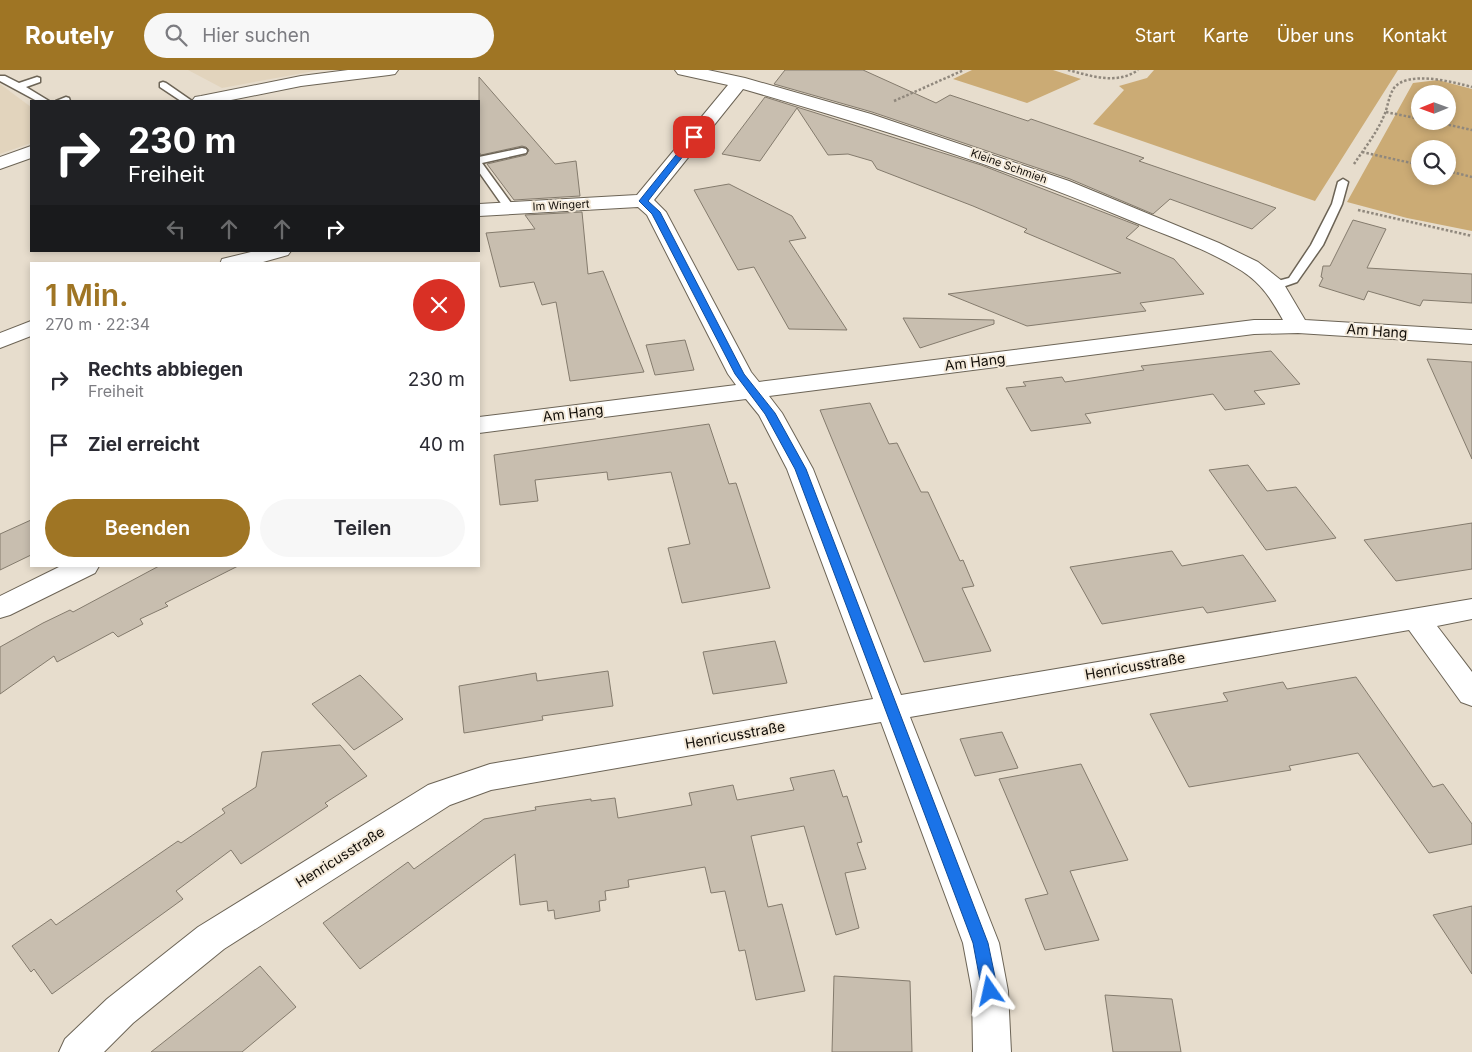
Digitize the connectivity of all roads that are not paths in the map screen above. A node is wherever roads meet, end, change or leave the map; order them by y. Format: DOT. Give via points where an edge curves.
graph roads {
  1 [pos="389,70"];
  2 [pos="684,70"];
  3 [pos="2,78"];
  4 [pos="37,80"];
  5 [pos="739,82"];
  6 [pos="163,85"];
  7 [pos="20,86"];
  8 [pos="42,100"];
  9 [pos="186,100"];
  10 [pos="206,100"];
  11 [pos="522,151"];
  12 [pos="30,152"];
  13 [pos="480,160"];
  14 [pos="0,163"];
  15 [pos="480,166"];
  16 [pos="1343,182"];
  17 [pos="643,201"];
  18 [pos="509,207"];
  19 [pos="480,210"];
  20 [pos="275,252"];
  21 [pos="240,258"];
  22 [pos="1274,286"];
  23 [pos="1298,326"];
  24 [pos="30,328"];
  25 [pos="1472,337"];
  26 [pos="0,341"];
  27 [pos="752,390"];
  28 [pos="480,425"];
  29 [pos="83,567"];
  30 [pos="0,608"];
  31 [pos="1472,609"];
  32 [pos="1414,618"];
  33 [pos="1472,694"];
  34 [pos="892,708"];
  35 [pos="78,1052"];
  36 [pos="992,1052"];
  1 -- 10 [label="street" via="301,81"];
  2 -- 5 [label="street, Kleine Schmieh"];
  3 -- 7 [label="lane"];
  4 -- 7 [label="lane"];
  5 -- 17 [label="street"];
  5 -- 22 [label="street, Kleine Schmieh" via="866,118 1062,185 1212,247 1250,267"];
  6 -- 9 [label="lane"];
  7 -- 8 [label="lane"];
  11 -- 13 [label="lane"];
  12 -- 14 [label="street"];
  15 -- 18 [label="lane"];
  16 -- 22 [label="lane" via="1337,204 1317,245 1293,280"];
  17 -- 18 [label="street, Im Wingert"];
  17 -- 27 [label="street" via="656,212 740,374"];
  18 -- 19 [label="street, Im Wingert"];
  20 -- 21 [label="street"];
  22 -- 23 [label="street, Kleine Schmieh"];
  23 -- 25 [label="street, Am Hang"];
  23 -- 27 [label="street, Am Hang" via="1254,328"];
  24 -- 26 [label="street"];
  27 -- 28 [label="street, Am Hang"];
  27 -- 34 [label="street" via="770,413 800,469"];
  29 -- 30 [label="street"];
  31 -- 32 [label="street, Henricusstraße"];
  32 -- 33 [label="street"];
  32 -- 34 [label="street, Henricusstraße"];
  34 -- 35 [label="street, Henricusstraße" via="490,777 439,794 211,938 120,1011"];
  34 -- 36 [label="street" via="980,943 990,991"];
}
